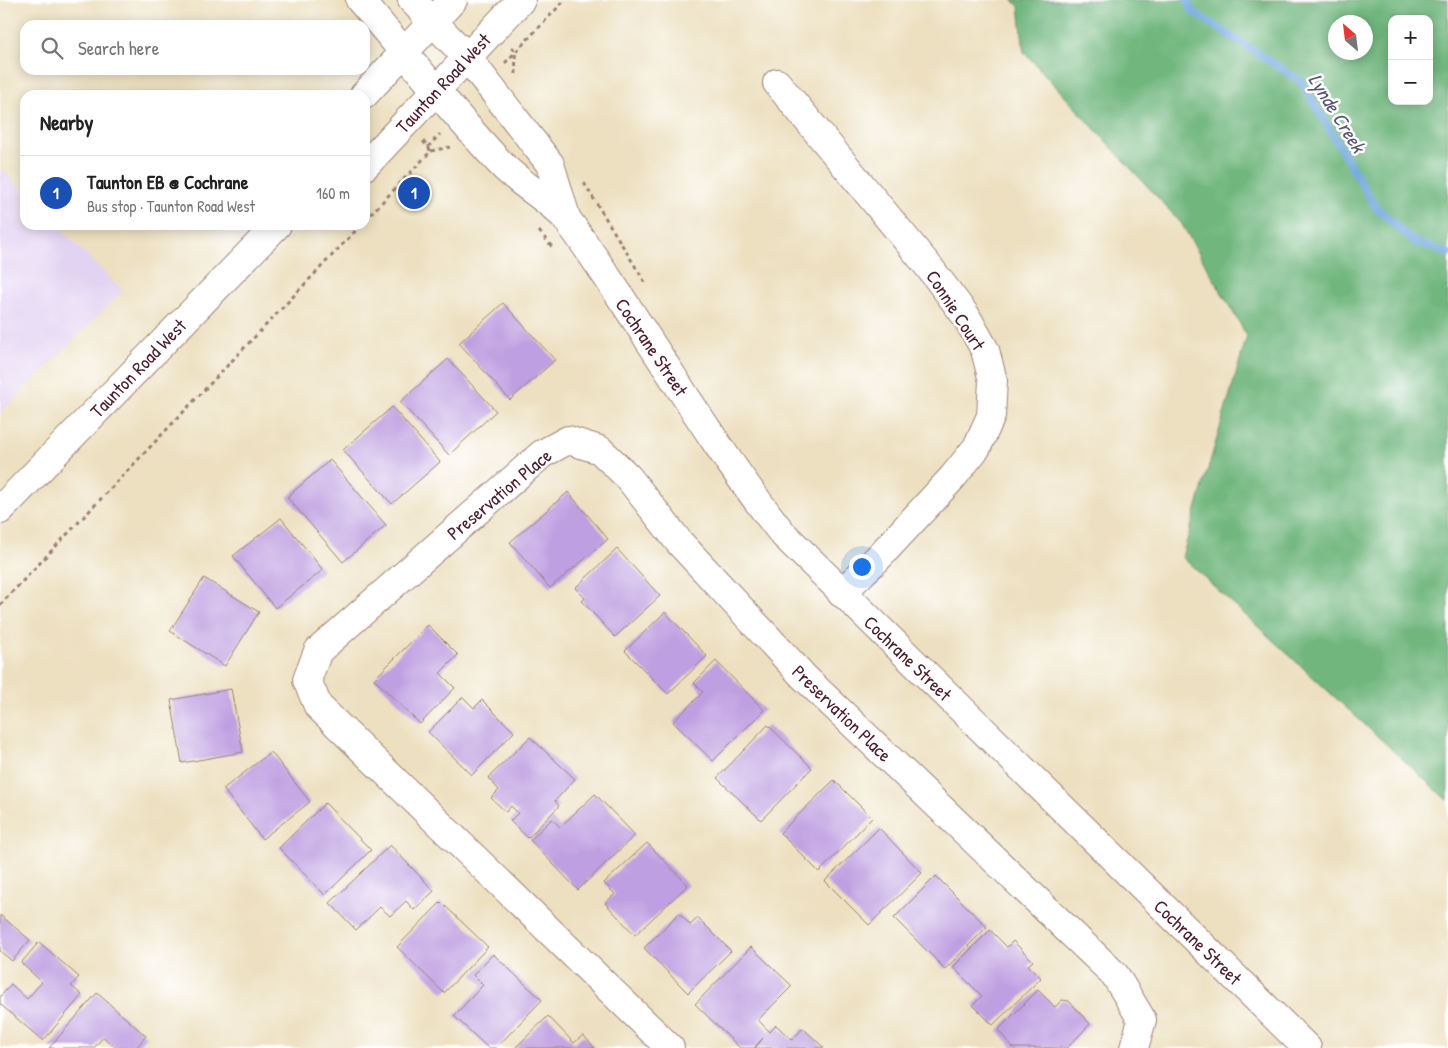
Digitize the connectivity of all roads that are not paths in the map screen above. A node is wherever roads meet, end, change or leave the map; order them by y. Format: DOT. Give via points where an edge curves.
graph roads {
  1 [pos="360,0"];
  2 [pos="412,0"];
  3 [pos="452,0"];
  4 [pos="521,0"];
  5 [pos="432,22"];
  6 [pos="403,52"];
  7 [pos="467,57"];
  8 [pos="776,83"];
  9 [pos="369,90"];
  10 [pos="435,92"];
  11 [pos="370,161"];
  12 [pos="568,220"];
  13 [pos="272,230"];
  14 [pos="0,510"];
  15 [pos="842,593"];
  16 [pos="670,1048"];
  17 [pos="1134,1048"];
  18 [pos="1307,1048"];
  1 -- 6 [label="street, Cochrane Street"];
  2 -- 5 [label="street, Cochrane Street"];
  3 -- 5 [label="street"];
  4 -- 7 [label="street, Taunton Road West"];
  5 -- 6 [label="street"];
  5 -- 7 [label="street, Cochrane Street"];
  6 -- 9 [label="street"];
  6 -- 10 [label="street, Cochrane Street"];
  7 -- 10 [label="street, Taunton Road West"];
  7 -- 12 [label="street, Cochrane Street" via="550,164"];
  8 -- 15 [label="street, Connie Court" via="966,316 985,350 994,381 991,416 977,447 953,477"];
  10 -- 11 [label="street, Taunton Road West"];
  10 -- 12 [label="street, Cochrane Street" via="502,166"];
  12 -- 15 [label="street, Cochrane Street" via="758,503 783,534"];
  13 -- 14 [label="street, Taunton Road West"];
  15 -- 18 [label="street, Cochrane Street"];
  16 -- 17 [label="street, Preservation Place" via="318,706 307,680 318,651 542,454 568,440 600,450 628,477 679,542 804,677 1115,975 1142,1020"];
}
